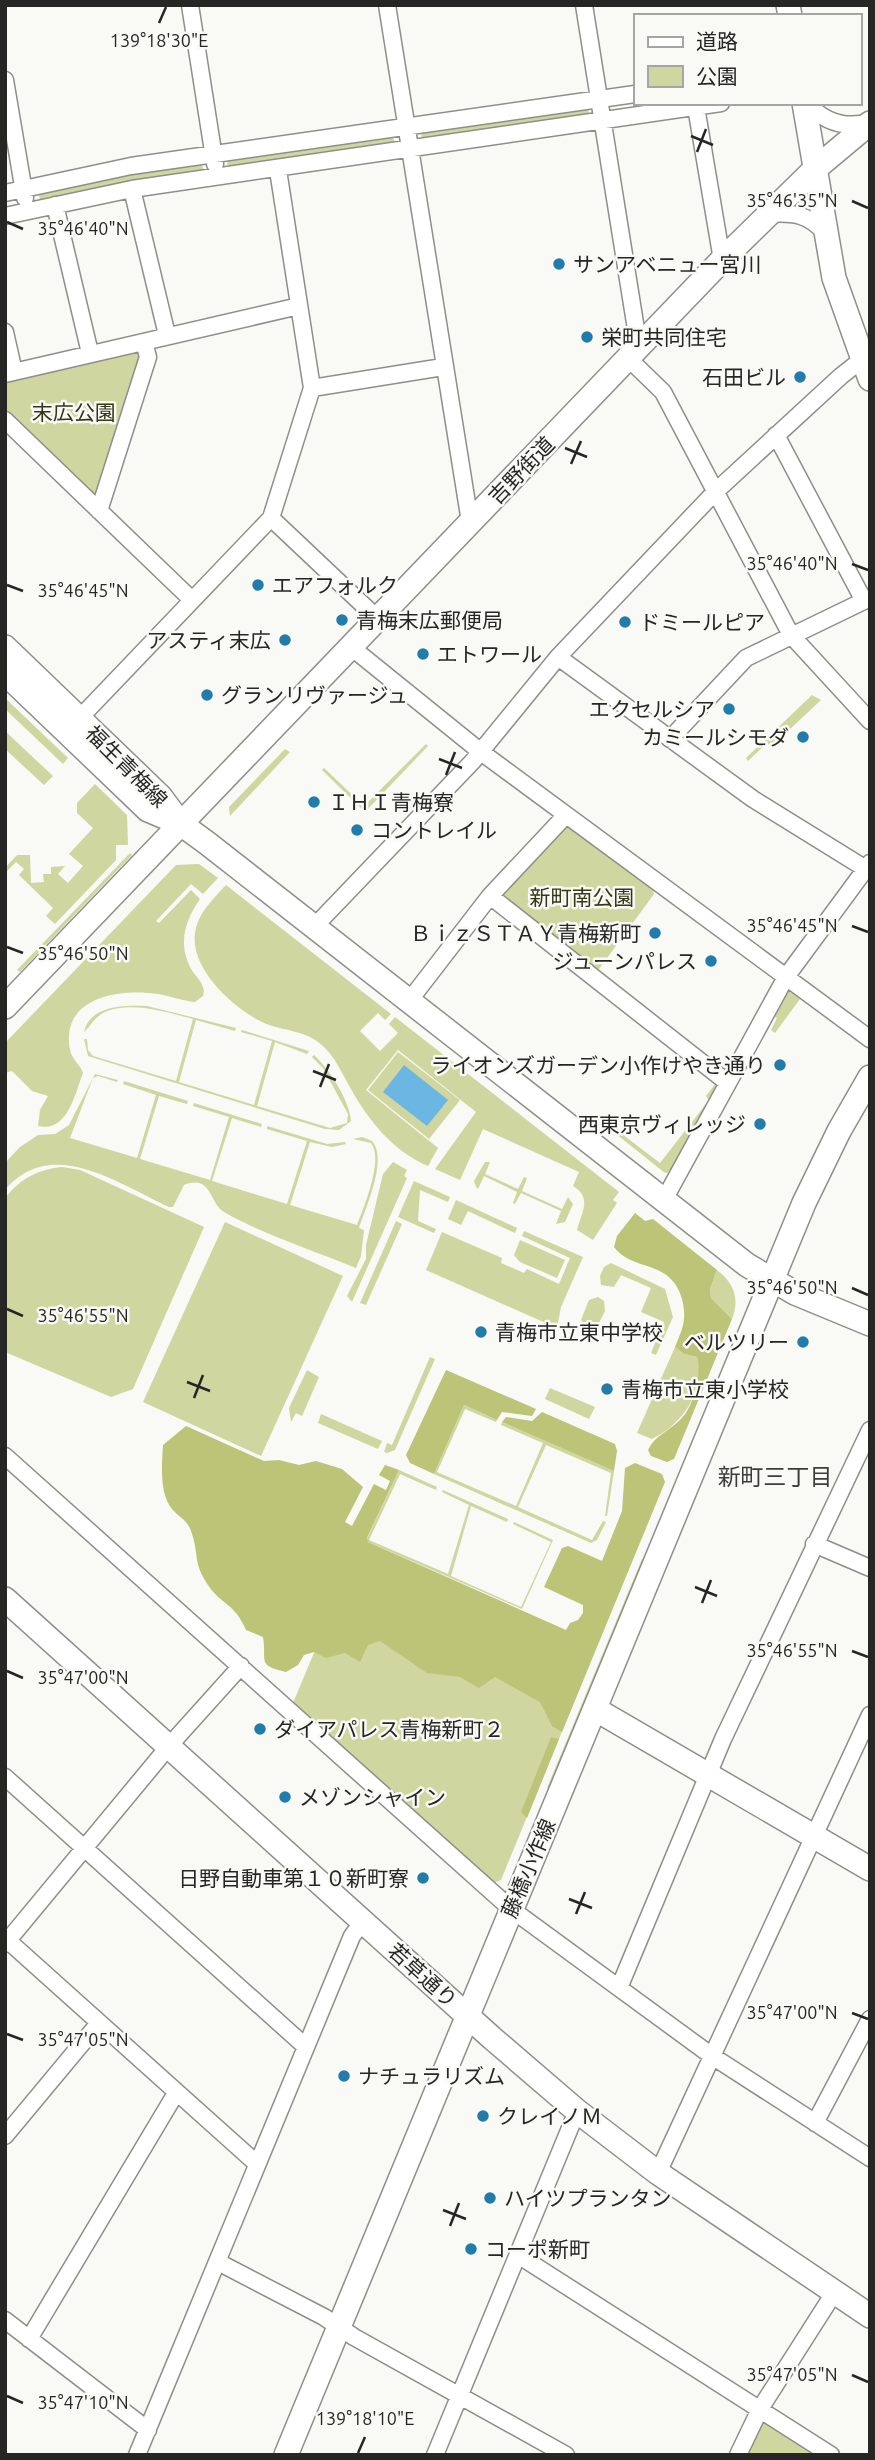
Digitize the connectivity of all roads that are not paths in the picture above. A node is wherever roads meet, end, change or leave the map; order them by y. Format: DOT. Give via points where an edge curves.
graph roads {
  1 [pos="190,5"];
  2 [pos="387,5"];
  3 [pos="584,5"];
  4 [pos="5,80"];
  5 [pos="634,94"];
  6 [pos="598,99"];
  7 [pos="708,105"];
  8 [pos="805,105"];
  9 [pos="808,105"];
  10 [pos="696,107"];
  11 [pos="602,120"];
  12 [pos="870,122"];
  13 [pos="406,127"];
  14 [pos="410,148"];
  15 [pos="213,153"];
  16 [pos="278,170"];
  17 [pos="815,170"];
  18 [pos="217,177"];
  19 [pos="22,189"];
  20 [pos="132,189"];
  21 [pos="5,193"];
  22 [pos="55,205"];
  23 [pos="29,211"];
  24 [pos="768,214"];
  25 [pos="5,216"];
  26 [pos="825,234"];
  27 [pos="722,260"];
  28 [pos="299,306"];
  29 [pos="5,332"];
  30 [pos="167,335"];
  31 [pos="144,342"];
  32 [pos="90,353"];
  33 [pos="634,353"];
  34 [pos="867,364"];
  35 [pos="443,367"];
  36 [pos="10,373"];
  37 [pos="312,388"];
  38 [pos="5,420"];
  39 [pos="776,435"];
  40 [pos="715,492"];
  41 [pos="99,511"];
  42 [pos="271,518"];
  43 [pos="471,522"];
  44 [pos="192,600"];
  45 [pos="867,600"];
  46 [pos="378,619"];
  47 [pos="791,635"];
  48 [pos="351,647"];
  49 [pos="558,657"];
  50 [pos="11,668"];
  51 [pos="870,721"];
  52 [pos="73,725"];
  53 [pos="670,739"];
  54 [pos="481,752"];
  55 [pos="566,816"];
  56 [pos="181,824"];
  57 [pos="868,866"];
  58 [pos="490,896"];
  59 [pos="314,927"];
  60 [pos="786,977"];
  61 [pos="409,1000"];
  62 [pos="5,1007"];
  63 [pos="870,1039"];
  64 [pos="870,1077"];
  65 [pos="727,1083"];
  66 [pos="664,1200"];
  67 [pos="771,1282"];
  68 [pos="870,1324"];
  69 [pos="870,1430"];
  70 [pos="865,1454"];
  71 [pos="5,1456"];
  72 [pos="814,1544"];
  73 [pos="870,1568"];
  74 [pos="5,1599"];
  75 [pos="241,1666"];
  76 [pos="595,1709"];
  77 [pos="869,1717"];
  78 [pos="169,1746"];
  79 [pos="709,1773"];
  80 [pos="5,1777"];
  81 [pos="813,1835"];
  82 [pos="84,1849"];
  83 [pos="870,1869"];
  84 [pos="511,1909"];
  85 [pos="363,1920"];
  86 [pos="6,1941"];
  87 [pos="618,1988"];
  88 [pos="468,2015"];
  89 [pos="870,2019"];
  90 [pos="99,2022"];
  91 [pos="306,2047"];
  92 [pos="712,2056"];
  93 [pos="176,2094"];
  94 [pos="578,2110"];
  95 [pos="815,2123"];
  96 [pos="5,2136"];
  97 [pos="870,2158"];
  98 [pos="257,2164"];
  99 [pos="658,2173"];
  100 [pos="518,2255"];
  101 [pos="218,2262"];
  102 [pos="834,2293"];
  103 [pos="870,2316"];
  104 [pos="5,2320"];
  105 [pos="339,2327"];
  106 [pos="29,2339"];
  107 [pos="459,2396"];
  108 [pos="760,2409"];
  109 [pos="148,2430"];
  110 [pos="137,2455"];
  111 [pos="286,2455"];
  112 [pos="435,2455"];
  113 [pos="566,2455"];
  114 [pos="738,2455"];
  115 [pos="831,2455"];
  1 -- 15 [label="street"];
  2 -- 13 [label="street"];
  3 -- 6 [label="street"];
  4 -- 19 [label="street"];
  5 -- 6 [label="street"];
  6 -- 11 [label="street"];
  6 -- 13 [label="street"];
  7 -- 10 [label="street"];
  8 -- 17 [label="street"];
  9 -- 12 [label="street" via="830,121"];
  10 -- 11 [label="street"];
  10 -- 27 [label="street"];
  11 -- 14 [label="street"];
  11 -- 33 [label="street"];
  12 -- 17 [label="street, 吉野街道"];
  13 -- 14 [label="street"];
  13 -- 15 [label="street"];
  14 -- 16 [label="street"];
  14 -- 35 [label="street"];
  15 -- 18 [label="street"];
  15 -- 19 [label="street"];
  16 -- 18 [label="street"];
  16 -- 28 [label="street"];
  17 -- 24 [label="street, 吉野街道"];
  17 -- 26 [label="street"];
  18 -- 20 [label="street"];
  19 -- 21 [label="street"];
  19 -- 23 [label="street"];
  20 -- 22 [label="street"];
  20 -- 30 [label="street"];
  22 -- 23 [label="street"];
  22 -- 32 [label="street"];
  23 -- 25 [label="street"];
  24 -- 26 [label="street" via="802,216"];
  24 -- 27 [label="street, 吉野街道"];
  26 -- 34 [label="street" via="834,278"];
  27 -- 33 [label="street, 吉野街道"];
  28 -- 30 [label="street"];
  28 -- 37 [label="street"];
  29 -- 36 [label="street"];
  30 -- 31 [label="street"];
  31 -- 32 [label="street"];
  31 -- 41 [label="street" via="148,356"];
  32 -- 36 [label="street"];
  33 -- 40 [label="street" via="663,392"];
  33 -- 43 [label="street, 吉野街道"];
  34 -- 39 [label="street"];
  35 -- 37 [label="street"];
  35 -- 43 [label="street"];
  37 -- 42 [label="street"];
  38 -- 41 [label="street"];
  39 -- 40 [label="street"];
  39 -- 45 [label="street"];
  40 -- 47 [label="street"];
  40 -- 49 [label="street"];
  41 -- 44 [label="street"];
  42 -- 44 [label="street"];
  42 -- 46 [label="street"];
  43 -- 46 [label="street, 吉野街道"];
  44 -- 52 [label="street"];
  45 -- 47 [label="street"];
  46 -- 48 [label="street, 吉野街道"];
  47 -- 51 [label="street"];
  47 -- 53 [label="street" via="746,658"];
  48 -- 54 [label="street"];
  48 -- 56 [label="street, 吉野街道"];
  49 -- 53 [label="street"];
  49 -- 54 [label="street"];
  50 -- 52 [label="street, 福生青梅線"];
  52 -- 56 [label="street, 福生青梅線" via="148,810"];
  53 -- 57 [label="street" via="753,799"];
  54 -- 55 [label="street"];
  54 -- 59 [label="street"];
  55 -- 58 [label="street"];
  55 -- 60 [label="street"];
  56 -- 59 [label="street, 福生青梅線"];
  56 -- 62 [label="street, 吉野街道"];
  57 -- 60 [label="street"];
  58 -- 61 [label="street"];
  58 -- 65 [label="street"];
  59 -- 61 [label="street, 福生青梅線"];
  60 -- 63 [label="street"];
  60 -- 65 [label="street"];
  61 -- 66 [label="street, 福生青梅線"];
  64 -- 67 [label="street, 藤橋小作線" via="820,1169"];
  65 -- 66 [label="street"];
  66 -- 67 [label="street, 福生青梅線"];
  67 -- 68 [label="street, 福生青梅線"];
  67 -- 76 [label="street, 藤橋小作線"];
  69 -- 70 [label="street"];
  70 -- 72 [label="street"];
  71 -- 75 [label="street"];
  72 -- 73 [label="street"];
  72 -- 79 [label="street"];
  74 -- 78 [label="street, 若草通り"];
  75 -- 78 [label="street"];
  75 -- 84 [label="street"];
  76 -- 79 [label="street"];
  76 -- 84 [label="street, 藤橋小作線"];
  77 -- 81 [label="street"];
  78 -- 82 [label="street"];
  78 -- 85 [label="street, 若草通り"];
  79 -- 81 [label="street"];
  79 -- 87 [label="street"];
  80 -- 82 [label="street"];
  81 -- 83 [label="street"];
  81 -- 92 [label="street"];
  82 -- 86 [label="street"];
  82 -- 91 [label="street"];
  84 -- 87 [label="street"];
  84 -- 88 [label="street, 藤橋小作線"];
  85 -- 88 [label="street, 若草通り"];
  85 -- 91 [label="street"];
  86 -- 90 [label="street"];
  87 -- 92 [label="street"];
  88 -- 94 [label="street, 若草通り"];
  88 -- 105 [label="street, 藤橋小作線"];
  89 -- 95 [label="street"];
  90 -- 93 [label="street"];
  90 -- 96 [label="street"];
  91 -- 98 [label="street"];
  92 -- 95 [label="street"];
  92 -- 99 [label="street"];
  93 -- 98 [label="street"];
  93 -- 106 [label="street"];
  94 -- 99 [label="street, 若草通り"];
  94 -- 100 [label="street"];
  95 -- 97 [label="street"];
  98 -- 101 [label="street"];
  99 -- 102 [label="street, 若草通り"];
  100 -- 107 [label="street"];
  100 -- 108 [label="street"];
  101 -- 105 [label="street"];
  101 -- 109 [label="street"];
  102 -- 103 [label="street, 若草通り"];
  102 -- 108 [label="street"];
  104 -- 106 [label="street"];
  105 -- 107 [label="street"];
  105 -- 111 [label="street, 藤橋小作線"];
  106 -- 109 [label="street"];
  107 -- 112 [label="street"];
  107 -- 113 [label="street"];
  108 -- 114 [label="street"];
  108 -- 115 [label="street"];
  109 -- 110 [label="street"];
}
